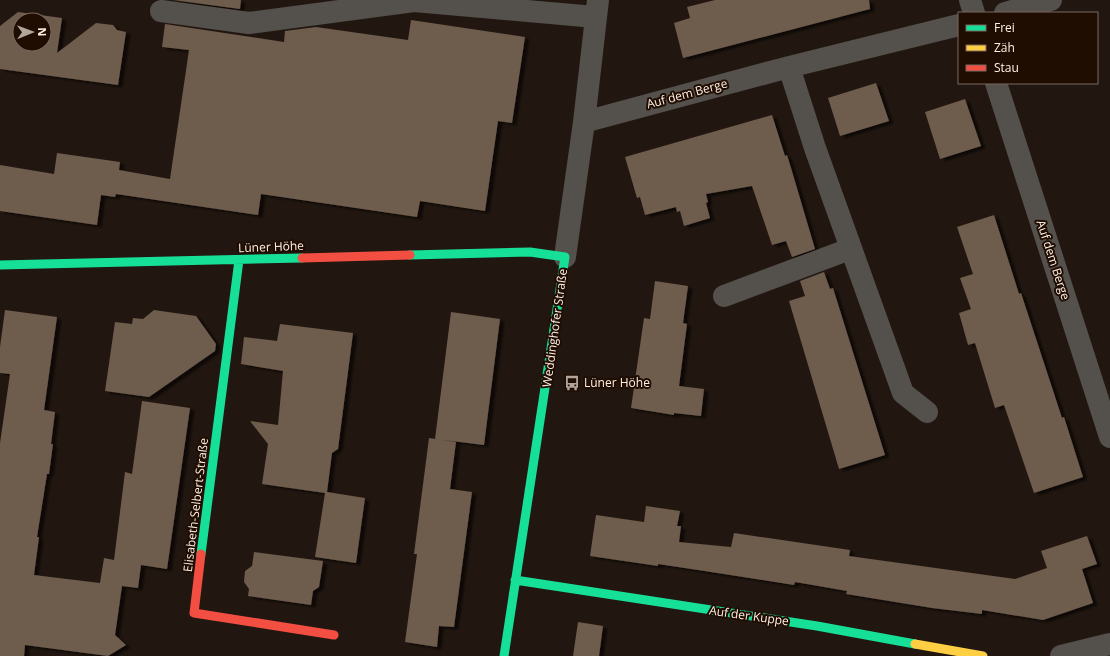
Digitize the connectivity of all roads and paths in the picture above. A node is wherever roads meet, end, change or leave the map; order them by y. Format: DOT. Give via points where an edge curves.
graph roads {
  1 [pos="970,0"];
  2 [pos="1052,0"];
  3 [pos="596,8"];
  4 [pos="161,11"];
  5 [pos="974,12"];
  6 [pos="1009,12"];
  7 [pos="958,25"];
  8 [pos="789,67"];
  9 [pos="996,84"];
  10 [pos="584,122"];
  11 [pos="850,249"];
  12 [pos="565,257"];
  13 [pos="239,260"];
  14 [pos="0,266"];
  15 [pos="724,296"];
  16 [pos="927,412"];
  17 [pos="1110,437"];
  18 [pos="515,580"];
  19 [pos="334,635"];
  20 [pos="1110,644"];
  21 [pos="504,656"];
  22 [pos="983,656"];
  23 [pos="1061,656"];
  1 -- 5 [label="street"];
  2 -- 6 [label="street"];
  3 -- 4 [label="street" via="414,1 249,23"];
  3 -- 10 [label="street, Weddinghofer Straße"];
  7 -- 8 [label="street, Auf dem Berge"];
  8 -- 10 [label="street, Auf dem Berge"];
  8 -- 11 [label="street"];
  9 -- 17 [label="street, Auf dem Berge"];
  10 -- 12 [label="street, Weddinghofer Straße"];
  11 -- 15 [label="street"];
  11 -- 16 [label="street" via="903,393"];
  12 -- 13 [label="street, Lüner Höhe" via="530,252"];
  12 -- 18 [label="street, Weddinghofer Straße"];
  13 -- 14 [label="street, Lüner Höhe"];
  13 -- 19 [label="street, Elisabeth-Selbert-Straße" via="194,613"];
  18 -- 21 [label="street, Weddinghofer Straße"];
  18 -- 22 [label="street, Auf der Kuppe" via="817,626"];
  20 -- 23 [label="street"];
}
